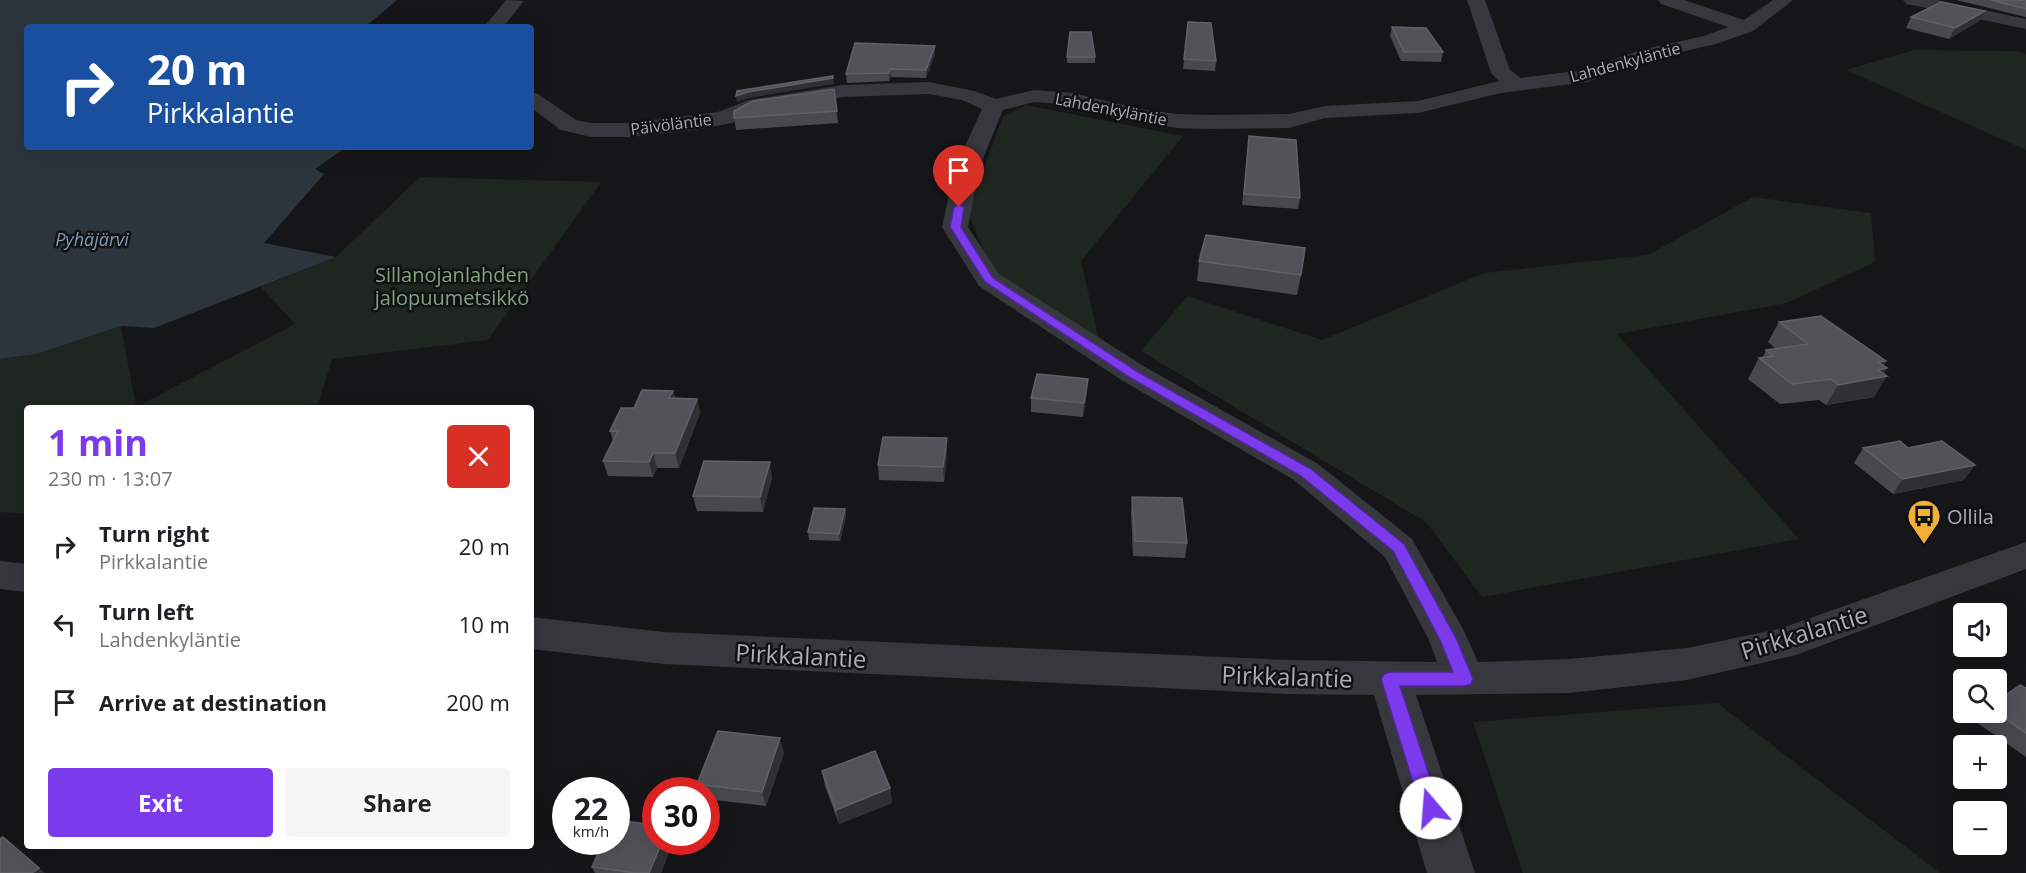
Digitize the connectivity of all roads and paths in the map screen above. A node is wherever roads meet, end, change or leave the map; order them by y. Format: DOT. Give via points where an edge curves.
graph roads {
  1 [pos="1476,0"];
  2 [pos="1667,0"];
  3 [pos="1784,0"];
  4 [pos="1912,0"];
  5 [pos="514,1"];
  6 [pos="495,24"];
  7 [pos="2026,24"];
  8 [pos="1746,27"];
  9 [pos="1517,85"];
  10 [pos="534,100"];
  11 [pos="994,106"];
  12 [pos="2026,555"];
  13 [pos="0,575"];
  14 [pos="24,578"];
  15 [pos="534,633"];
  16 [pos="1390,679"];
  17 [pos="1465,679"];
  18 [pos="1451,873"];
  1 -- 9 [label="street" via="1501,73"];
  2 -- 8 [label="street"];
  3 -- 8 [label="street, Lahdenkyläntie"];
  4 -- 7 [label="street"];
  5 -- 6 [label="street"];
  8 -- 9 [label="street, Lahdenkyläntie" via="1648,54 1587,76"];
  9 -- 11 [label="street, Lahdenkyläntie" via="1418,107 1325,112 1289,120 1176,121 1073,99 1034,96"];
  10 -- 11 [label="street, Päivöläntie" via="569,125 591,130 695,123 724,118 748,106 843,91 929,88 967,95"];
  11 -- 17 [label="street" via="967,168 955,227 989,280 1134,374 1306,472 1399,548 1449,640"];
  12 -- 17 [label="street, Pirkkalantie" via="1782,644 1687,664 1569,676"];
  13 -- 14 [label="street"];
  15 -- 16 [label="street, Pirkkalantie" via="664,648"];
  16 -- 17 [label="street, Pirkkalantie"];
  16 -- 18 [label="street"];
}
